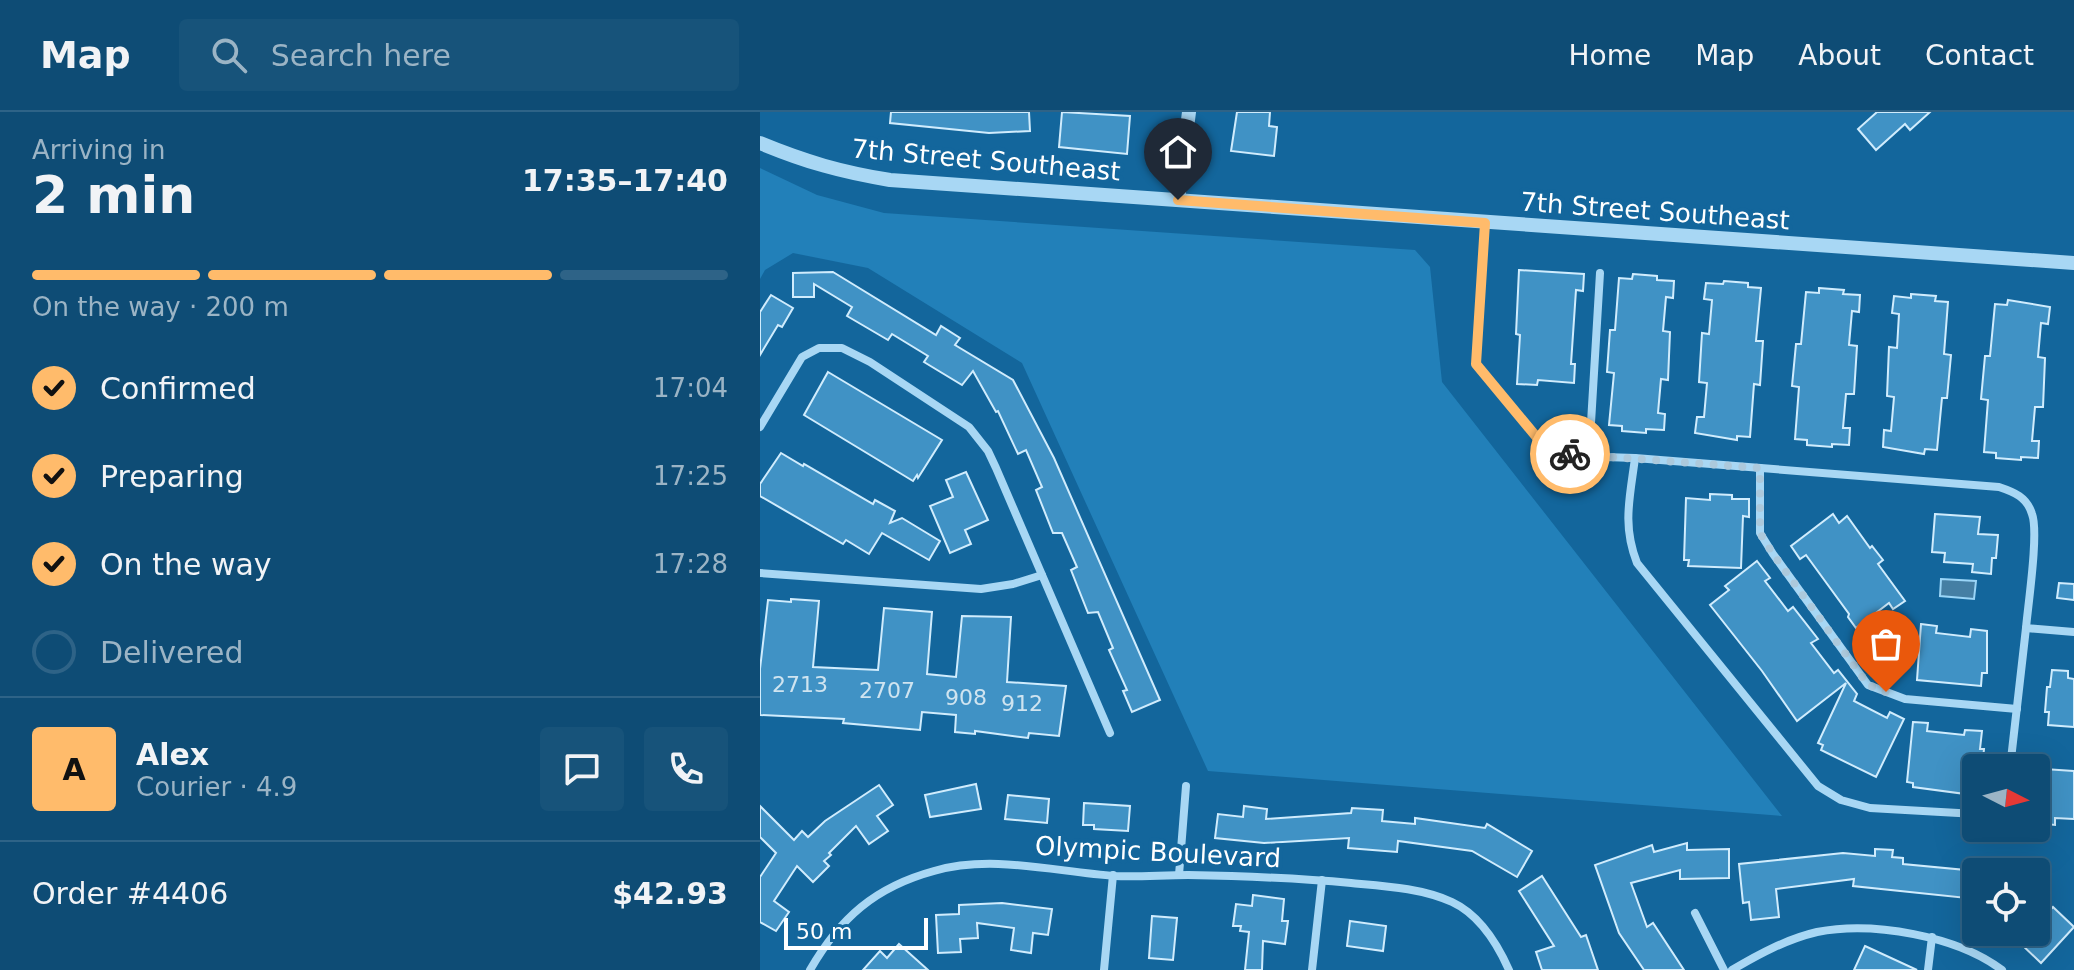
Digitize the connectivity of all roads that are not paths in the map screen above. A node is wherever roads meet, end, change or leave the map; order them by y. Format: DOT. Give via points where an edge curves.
graph roads {
  1 [pos="1189,112"];
  2 [pos="760,143"];
  3 [pos="1178,200"];
  4 [pos="1485,223"];
  5 [pos="2074,263"];
  6 [pos="1600,273"];
  7 [pos="760,427"];
  8 [pos="1589,456"];
  9 [pos="1635,458"];
  10 [pos="1760,468"];
  11 [pos="760,573"];
  12 [pos="1042,575"];
  13 [pos="2026,628"];
  14 [pos="2074,632"];
  15 [pos="2017,709"];
  16 [pos="1110,733"];
  17 [pos="2012,754"];
  18 [pos="1186,786"];
  19 [pos="1962,813"];
  20 [pos="1113,875"];
  21 [pos="1179,875"];
  22 [pos="1322,880"];
  23 [pos="1695,913"];
  24 [pos="1932,937"];
  25 [pos="810,970"];
  26 [pos="1104,970"];
  27 [pos="1312,970"];
  28 [pos="1509,970"];
  29 [pos="1724,970"];
  30 [pos="1732,970"];
  31 [pos="1928,970"];
  32 [pos="2002,970"];
  1 -- 3 [label="street"];
  2 -- 3 [label="street, 7th Street Southeast" via="838,171 890,180"];
  3 -- 4 [label="street, 7th Street Southeast"];
  4 -- 5 [label="street, 7th Street Southeast"];
  4 -- 8 [label="street" via="1476,364 1539,440 1574,456"];
  6 -- 8 [label="street"];
  7 -- 12 [label="street" via="802,357 819,348 855,353 969,427 988,451"];
  8 -- 9 [label="street"];
  9 -- 10 [label="street"];
  9 -- 19 [label="street" via="1627,517 1637,563 1818,786 1870,808"];
  10 -- 13 [label="street" via="1999,487 2020,495 2033,514"];
  10 -- 15 [label="street" via="1760,533 1868,685 1905,699"];
  11 -- 12 [label="street" via="981,589"];
  12 -- 16 [label="street"];
  13 -- 14 [label="street"];
  13 -- 15 [label="street"];
  15 -- 17 [label="street"];
  18 -- 21 [label="street"];
  20 -- 21 [label="street, Olympic Boulevard"];
  20 -- 25 [label="street, Olympic Boulevard" via="980,864 932,871 856,909"];
  20 -- 26 [label="street"];
  21 -- 22 [label="street, Olympic Boulevard"];
  22 -- 27 [label="street"];
  22 -- 28 [label="street, Olympic Boulevard" via="1396,887 1449,900 1477,919"];
  23 -- 29 [label="street"];
  24 -- 30 [label="street" via="1867,930 1818,932"];
  24 -- 31 [label="street"];
  24 -- 32 [label="street" via="1984,956"];
}
